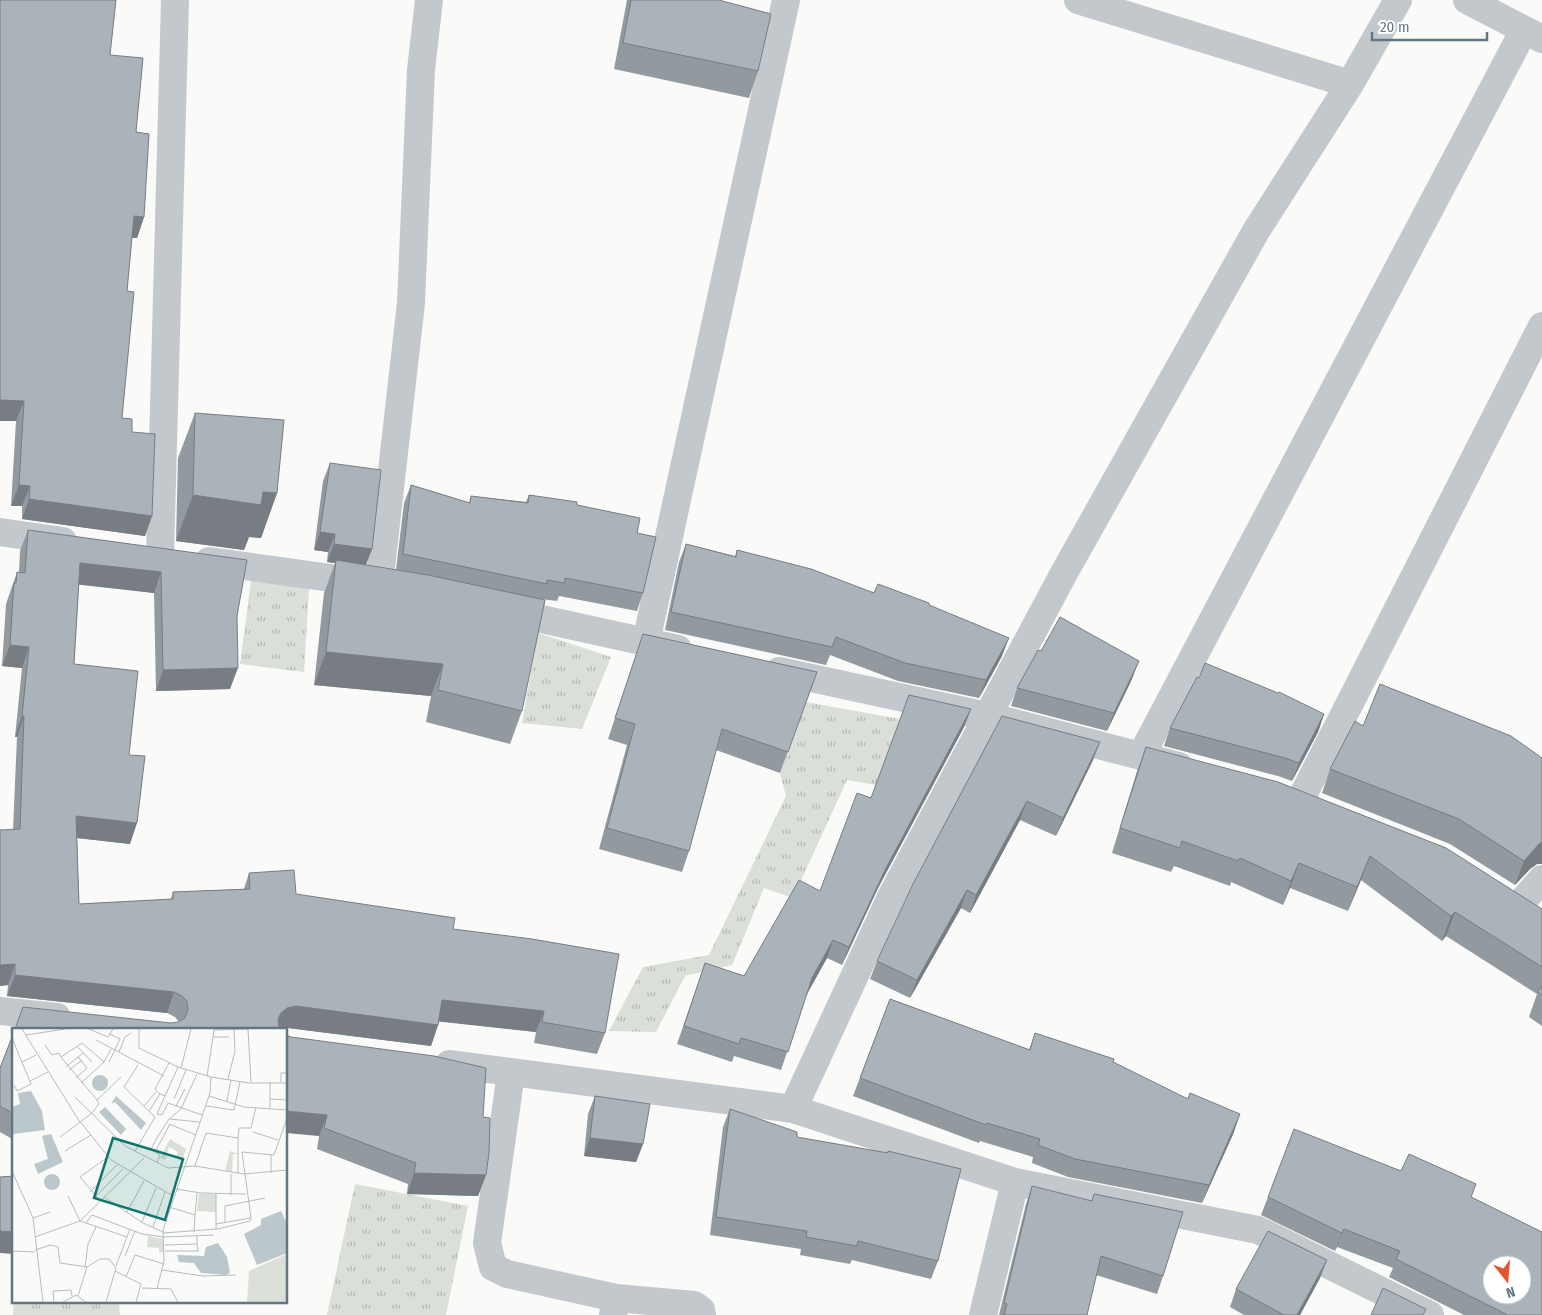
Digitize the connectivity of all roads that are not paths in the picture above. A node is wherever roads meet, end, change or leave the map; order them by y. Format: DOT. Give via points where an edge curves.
graph roads {
  1 [pos="176,0"];
  2 [pos="428,0"];
  3 [pos="786,0"];
  4 [pos="1078,0"];
  5 [pos="1398,0"];
  6 [pos="1467,0"];
  7 [pos="1533,34"];
  8 [pos="1350,84"];
  9 [pos="1542,326"];
  10 [pos="0,532"];
  11 [pos="85,544"];
  12 [pos="132,550"];
  13 [pos="160,554"];
  14 [pos="485,606"];
  15 [pos="646,642"];
  16 [pos="704,654"];
  17 [pos="753,665"];
  18 [pos="987,716"];
  19 [pos="1141,756"];
  20 [pos="1198,771"];
  21 [pos="1274,791"];
  22 [pos="1300,801"];
  23 [pos="1327,812"];
  24 [pos="1542,879"];
  25 [pos="1542,921"];
  26 [pos="0,1011"];
  27 [pos="78,1019"];
  28 [pos="423,1061"];
  29 [pos="512,1072"];
  30 [pos="793,1109"];
  31 [pos="1015,1182"];
  32 [pos="615,1307"];
  33 [pos="702,1315"];
  34 [pos="984,1315"];
  35 [pos="1430,1315"];
  1 -- 13 [label="street"];
  2 -- 13 [label="street" via="421,70 411,302 391,587"];
  3 -- 15 [label="street"];
  4 -- 8 [label="street"];
  5 -- 8 [label="street"];
  6 -- 7 [label="street"];
  7 -- 19 [label="street"];
  8 -- 18 [label="street" via="1256,231"];
  9 -- 22 [label="street"];
  10 -- 11 [label="street"];
  12 -- 13 [label="street"];
  14 -- 15 [label="street"];
  15 -- 16 [label="street"];
  17 -- 18 [label="street"];
  18 -- 19 [label="street"];
  18 -- 30 [label="street" via="892,894"];
  19 -- 20 [label="street"];
  21 -- 22 [label="street"];
  22 -- 23 [label="street"];
  24 -- 25 [label="street" via="1511,900"];
  26 -- 27 [label="street"];
  28 -- 29 [label="street"];
  29 -- 30 [label="street"];
  29 -- 32 [label="street" via="487,1243 493,1267"];
  30 -- 31 [label="street"];
  31 -- 34 [label="street"];
  31 -- 35 [label="street" via="1258,1230"];
  32 -- 33 [label="street" via="694,1305"];
}
